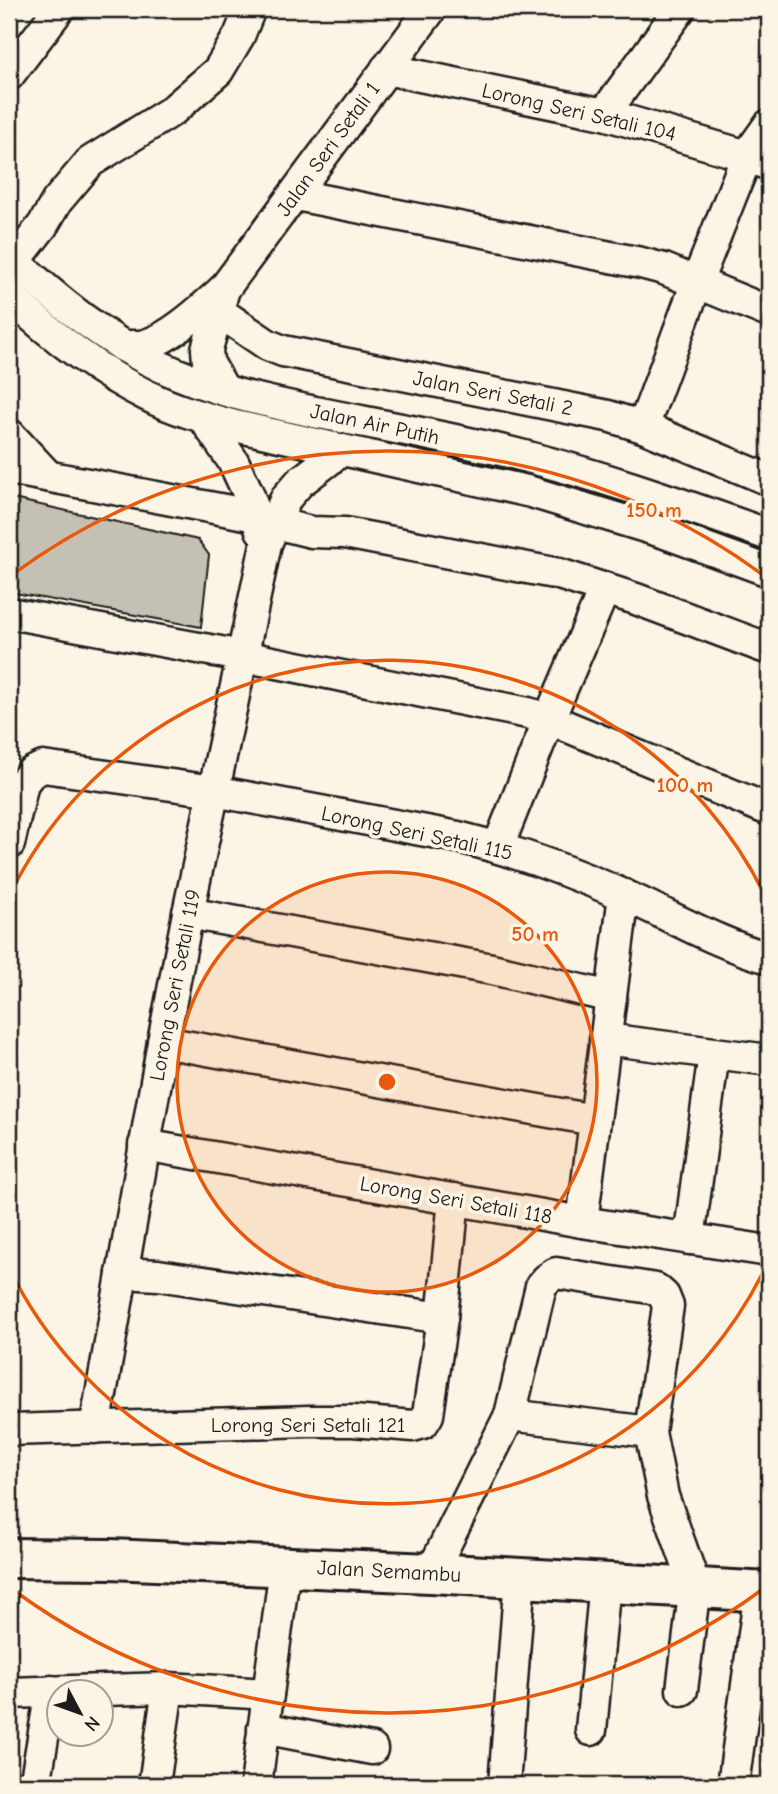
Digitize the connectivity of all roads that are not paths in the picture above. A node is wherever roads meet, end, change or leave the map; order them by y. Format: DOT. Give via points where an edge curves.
graph roads {
  1 [pos="59,9"];
  2 [pos="250,9"];
  3 [pos="431,9"];
  4 [pos="680,9"];
  5 [pos="386,69"];
  6 [pos="9,75"];
  7 [pos="604,114"];
  8 [pos="769,125"];
  9 [pos="758,160"];
  10 [pos="296,195"];
  11 [pos="12,258"];
  12 [pos="697,282"];
  13 [pos="9,296"];
  14 [pos="221,300"];
  15 [pos="769,312"];
  16 [pos="123,346"];
  17 [pos="224,390"];
  18 [pos="202,416"];
  19 [pos="643,427"];
  20 [pos="9,434"];
  21 [pos="342,450"];
  22 [pos="9,469"];
  23 [pos="48,476"];
  24 [pos="769,480"];
  25 [pos="266,528"];
  26 [pos="769,535"];
  27 [pos="769,570"];
  28 [pos="605,588"];
  29 [pos="9,613"];
  30 [pos="769,649"];
  31 [pos="243,656"];
  32 [pos="549,719"];
  33 [pos="214,791"];
  34 [pos="769,810"];
  35 [pos="9,845"];
  36 [pos="498,847"];
  37 [pos="624,895"];
  38 [pos="188,913"];
  39 [pos="769,958"];
  40 [pos="611,997"];
  41 [pos="605,1039"];
  42 [pos="163,1042"];
  43 [pos="714,1053"];
  44 [pos="769,1060"];
  45 [pos="594,1121"];
  46 [pos="144,1145"];
  47 [pos="454,1199"];
  48 [pos="582,1222"];
  49 [pos="690,1239"];
  50 [pos="769,1251"];
  51 [pos="122,1273"];
  52 [pos="442,1318"];
  53 [pos="510,1415"];
  54 [pos="95,1428"];
  55 [pos="9,1430"];
  56 [pos="650,1433"];
  57 [pos="9,1558"];
  58 [pos="285,1567"];
  59 [pos="431,1573"];
  60 [pos="520,1577"];
  61 [pos="605,1581"];
  62 [pos="695,1586"];
  63 [pos="765,1591"];
  64 [pos="168,1688"];
  65 [pos="116,1689"];
  66 [pos="682,1690"];
  67 [pos="46,1691"];
  68 [pos="9,1693"];
  69 [pos="268,1694"];
  70 [pos="46,1719"];
  71 [pos="263,1728"];
  72 [pos="592,1730"];
  73 [pos="372,1749"];
  74 [pos="34,1785"];
  75 [pos="154,1785"];
  76 [pos="256,1785"];
  77 [pos="504,1785"];
  78 [pos="733,1785"];
  1 -- 6 [label="street"];
  2 -- 11 [label="street" via="218,71 172,111 90,162"];
  3 -- 5 [label="street, Jalan Seri Setali 1"];
  4 -- 7 [label="street"];
  5 -- 7 [label="street, Lorong Seri Setali 104"];
  5 -- 10 [label="street, Jalan Seri Setali 1"];
  7 -- 9 [label="street, Lorong Seri Setali 104"];
  8 -- 9 [label="street"];
  9 -- 12 [label="street"];
  10 -- 12 [label="street" via="640,263"];
  10 -- 14 [label="street, Jalan Seri Setali 1"];
  11 -- 16 [label="street, Jalan Air Putih" via="85,321"];
  12 -- 15 [label="street"];
  12 -- 19 [label="street"];
  13 -- 18 [label="street, Jalan Air Putih" via="104,372 150,397"];
  14 -- 16 [label="street, Jalan Seri Setali 1" via="159,339"];
  14 -- 17 [label="street, Jalan Seri Setali 1" via="206,349"];
  14 -- 19 [label="street, Jalan Seri Setali 2" via="268,345 283,351 608,416"];
  16 -- 17 [label="street, Jalan Air Putih" via="164,368"];
  17 -- 26 [label="street, Jalan Air Putih" via="541,460"];
  18 -- 21 [label="street, Jalan Air Putih"];
  18 -- 25 [label="street" via="233,461"];
  19 -- 24 [label="street, Jalan Seri Setali 2"];
  20 -- 23 [label="street"];
  21 -- 25 [label="street, Lorong Seri Setali 119" via="300,482"];
  21 -- 27 [label="street, Jalan Air Putih" via="531,492"];
  22 -- 23 [label="street"];
  23 -- 25 [label="street"];
  25 -- 28 [label="street" via="345,533 559,574"];
  25 -- 31 [label="street, Lorong Seri Setali 119"];
  28 -- 30 [label="street"];
  28 -- 32 [label="street"];
  29 -- 31 [label="street"];
  31 -- 32 [label="street"];
  31 -- 33 [label="street, Lorong Seri Setali 119"];
  32 -- 34 [label="street"];
  32 -- 36 [label="street"];
  33 -- 35 [label="street" via="43,767 23,783"];
  33 -- 36 [label="street, Lorong Seri Setali 115"];
  33 -- 38 [label="street, Lorong Seri Setali 119"];
  36 -- 37 [label="street, Lorong Seri Setali 115"];
  37 -- 39 [label="street, Lorong Seri Setali 115"];
  37 -- 40 [label="street"];
  38 -- 40 [label="street" via="492,969"];
  38 -- 42 [label="street, Lorong Seri Setali 119"];
  40 -- 41 [label="street"];
  41 -- 43 [label="street"];
  41 -- 45 [label="street"];
  42 -- 45 [label="street"];
  42 -- 46 [label="street, Lorong Seri Setali 119"];
  43 -- 44 [label="street"];
  43 -- 49 [label="street"];
  45 -- 48 [label="street"];
  46 -- 47 [label="street, Lorong Seri Setali 118"];
  46 -- 51 [label="street, Lorong Seri Setali 119"];
  47 -- 48 [label="street, Lorong Seri Setali 118"];
  47 -- 52 [label="street, Lorong Seri Setali 121"];
  48 -- 49 [label="street, Lorong Seri Setali 118"];
  49 -- 50 [label="street, Lorong Seri Setali 118"];
  51 -- 52 [label="street"];
  51 -- 54 [label="street, Lorong Seri Setali 119"];
  52 -- 54 [label="street, Lorong Seri Setali 121" via="423,1423 309,1421"];
  53 -- 56 [label="street"];
  53 -- 56 [label="street" via="541,1286 556,1273 656,1289 664,1296 668,1306"];
  53 -- 59 [label="street"];
  54 -- 55 [label="street, Lorong Seri Setali 121"];
  56 -- 62 [label="street" via="663,1496"];
  57 -- 58 [label="main road, Jalan Semambu"];
  58 -- 59 [label="main road, Jalan Semambu"];
  58 -- 69 [label="street"];
  59 -- 60 [label="main road, Jalan Semambu"];
  60 -- 61 [label="main road, Jalan Semambu"];
  60 -- 77 [label="street"];
  61 -- 62 [label="main road, Jalan Semambu"];
  61 -- 72 [label="street"];
  62 -- 63 [label="main road, Jalan Semambu"];
  62 -- 66 [label="street"];
  63 -- 78 [label="street"];
  64 -- 65 [label="street"];
  64 -- 69 [label="street"];
  64 -- 75 [label="street"];
  67 -- 68 [label="street"];
  69 -- 71 [label="street"];
  70 -- 74 [label="street"];
  71 -- 73 [label="street"];
  71 -- 76 [label="street"];
}
